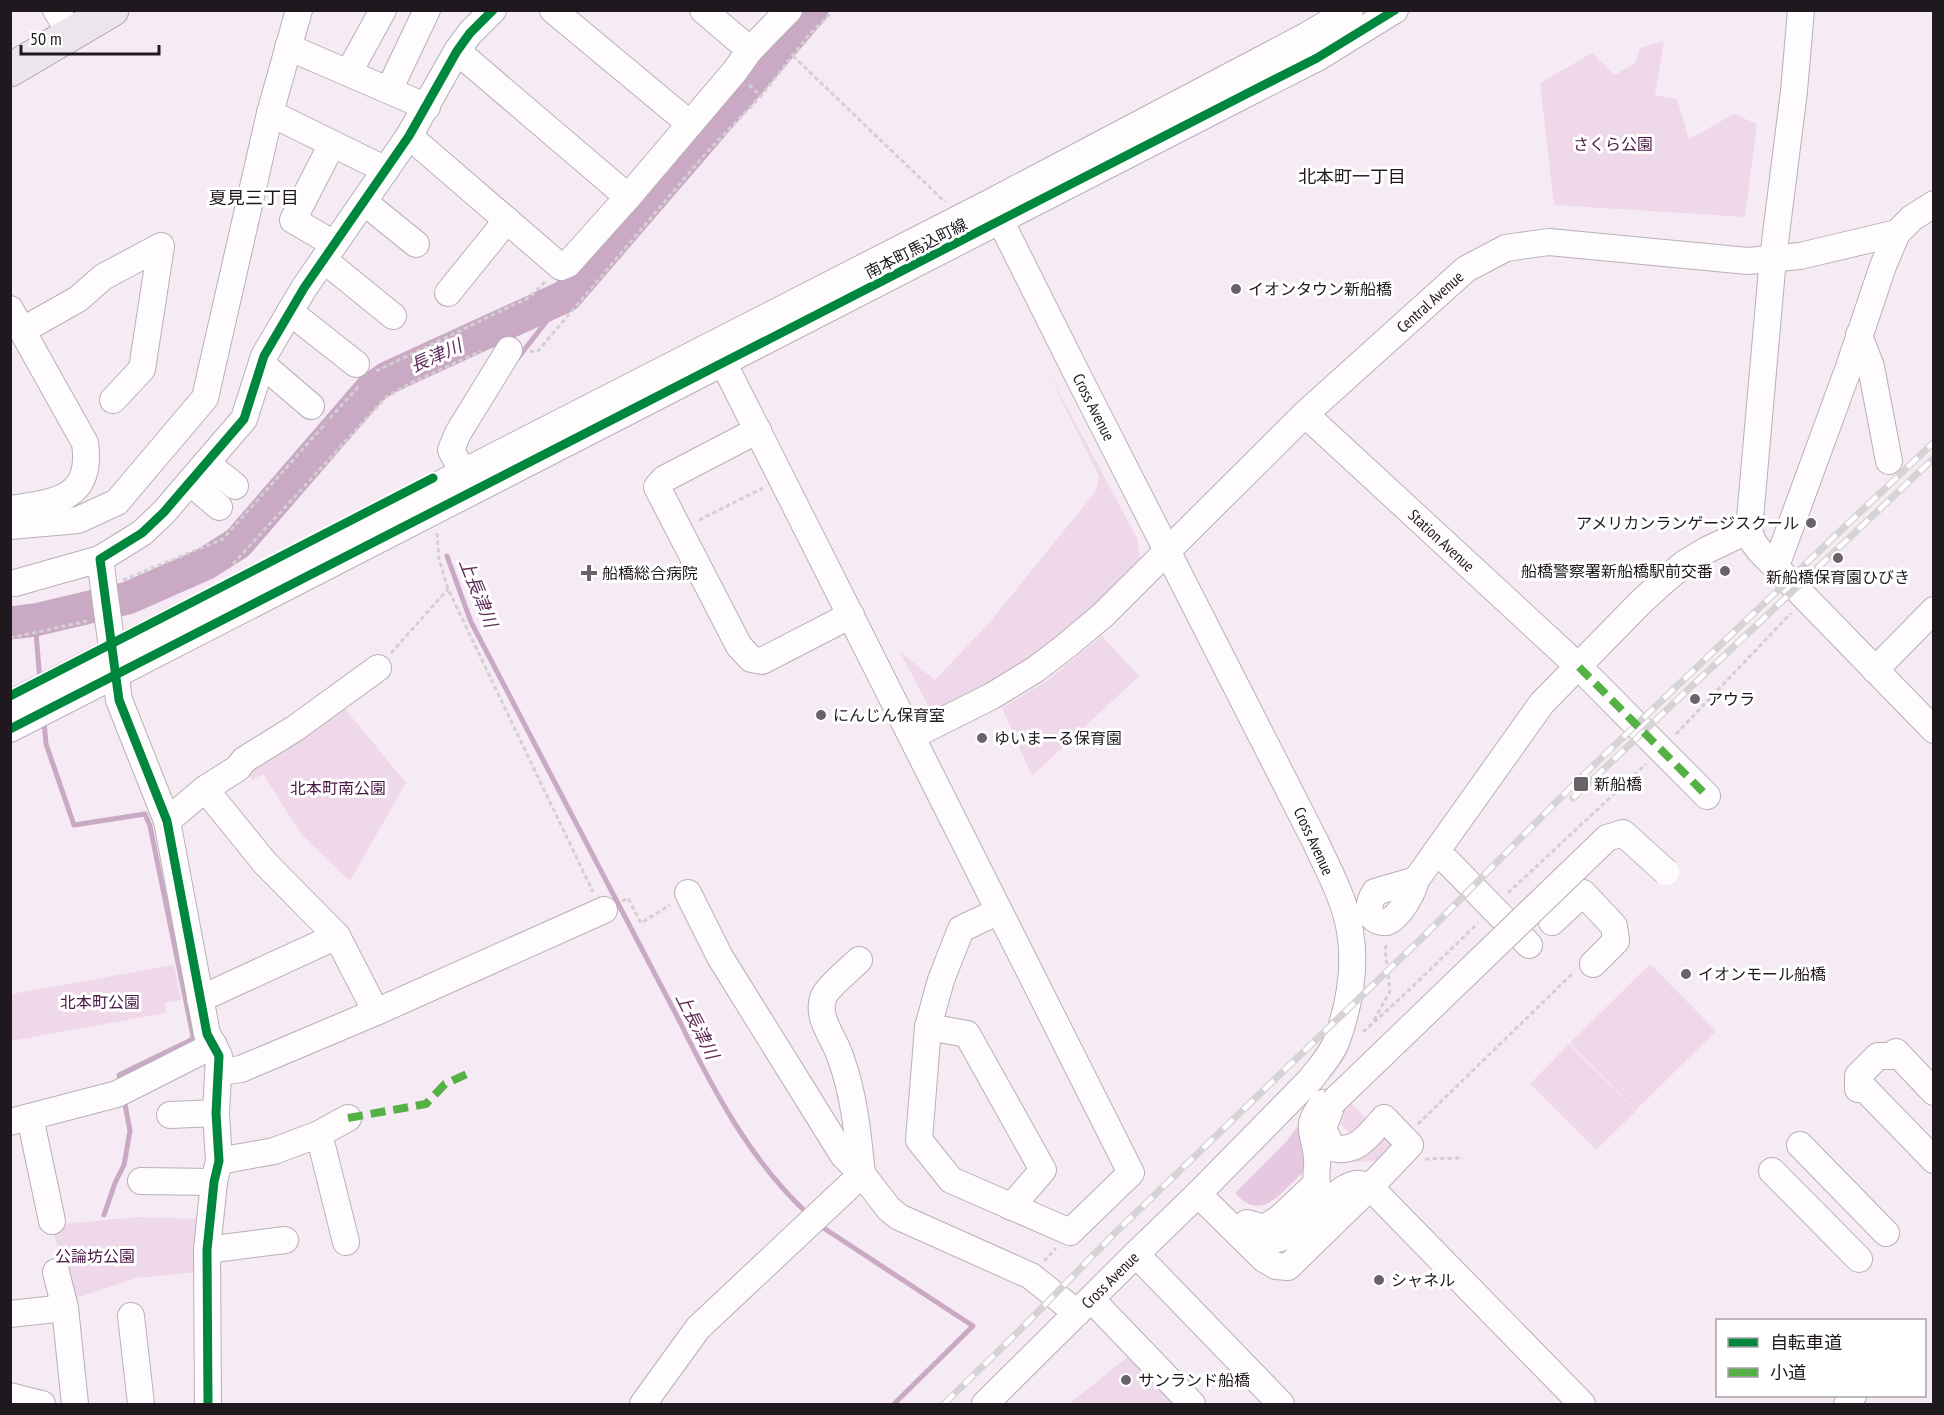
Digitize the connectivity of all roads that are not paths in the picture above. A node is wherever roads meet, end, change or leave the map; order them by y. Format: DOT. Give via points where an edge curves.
graph roads {
  1 [pos="112,10"];
  2 [pos="299,10"];
  3 [pos="383,10"];
  4 [pos="427,10"];
  5 [pos="493,10"];
  6 [pos="554,10"];
  7 [pos="703,10"];
  8 [pos="789,10"];
  9 [pos="1350,10"];
  10 [pos="1395,10"];
  11 [pos="1802,10"];
  12 [pos="64,22"];
  13 [pos="288,47"];
  14 [pos="1311,47"];
  15 [pos="750,50"];
  16 [pos="457,51"];
  17 [pos="10,70"];
  18 [pos="349,72"];
  19 [pos="389,90"];
  20 [pos="427,107"];
  21 [pos="270,114"];
  22 [pos="690,124"];
  23 [pos="409,136"];
  24 [pos="332,144"];
  25 [pos="386,170"];
  26 [pos="628,197"];
  27 [pos="364,202"];
  28 [pos="1934,204"];
  29 [pos="996,211"];
  30 [pos="507,220"];
  31 [pos="1897,233"];
  32 [pos="416,244"];
  33 [pos="329,252"];
  34 [pos="1773,258"];
  35 [pos="447,293"];
  36 [pos="290,312"];
  37 [pos="393,316"];
  38 [pos="16,320"];
  39 [pos="1859,335"];
  40 [pos="509,350"];
  41 [pos="724,363"];
  42 [pos="262,364"];
  43 [pos="361,375"];
  44 [pos="113,400"];
  45 [pos="311,406"];
  46 [pos="1305,414"];
  47 [pos="758,430"];
  48 [pos="1889,461"];
  49 [pos="206,463"];
  50 [pos="190,482"];
  51 [pos="467,482"];
  52 [pos="235,486"];
  53 [pos="117,502"];
  54 [pos="219,507"];
  55 [pos="10,509"];
  56 [pos="10,526"];
  57 [pos="1749,530"];
  58 [pos="142,533"];
  59 [pos="1167,552"];
  60 [pos="100,559"];
  61 [pos="1776,566"];
  62 [pos="15,583"];
  63 [pos="1934,610"];
  64 [pos="851,615"];
  65 [pos="114,663"];
  66 [pos="1579,667"];
  67 [pos="378,668"];
  68 [pos="1875,670"];
  69 [pos="10,704"];
  70 [pos="10,729"];
  71 [pos="1934,730"];
  72 [pos="912,736"];
  73 [pos="205,789"];
  74 [pos="1707,796"];
  75 [pos="167,821"];
  76 [pos="1435,853"];
  77 [pos="1666,872"];
  78 [pos="688,894"];
  79 [pos="604,910"];
  80 [pos="999,911"];
  81 [pos="1387,922"];
  82 [pos="1552,922"];
  83 [pos="337,936"];
  84 [pos="1529,945"];
  85 [pos="859,960"];
  86 [pos="1587,970"];
  87 [pos="200,999"];
  88 [pos="376,1012"];
  89 [pos="928,1027"];
  90 [pos="214,1045"];
  91 [pos="219,1072"];
  92 [pos="1934,1092"];
  93 [pos="1333,1102"];
  94 [pos="216,1113"];
  95 [pos="170,1115"];
  96 [pos="348,1118"];
  97 [pos="20,1120"];
  98 [pos="319,1134"];
  99 [pos="1800,1145"];
  100 [pos="1401,1155"];
  101 [pos="1934,1160"];
  102 [pos="1316,1167"];
  103 [pos="217,1171"];
  104 [pos="1772,1171"];
  105 [pos="862,1173"];
  106 [pos="141,1181"];
  107 [pos="1368,1184"];
  108 [pos="1205,1188"];
  109 [pos="1011,1207"];
  110 [pos="1239,1215"];
  111 [pos="52,1221"];
  112 [pos="1275,1221"];
  113 [pos="1886,1233"];
  114 [pos="285,1240"];
  115 [pos="346,1242"];
  116 [pos="207,1250"];
  117 [pos="1136,1254"];
  118 [pos="1858,1259"];
  119 [pos="56,1272"];
  120 [pos="1084,1306"];
  121 [pos="65,1308"];
  122 [pos="10,1314"];
  123 [pos="131,1316"];
  124 [pos="10,1395"];
  125 [pos="42,1404"];
  126 [pos="75,1404"];
  127 [pos="141,1404"];
  128 [pos="208,1404"];
  129 [pos="643,1404"];
  130 [pos="985,1404"];
  131 [pos="1192,1404"];
  132 [pos="1281,1404"];
  133 [pos="1582,1404"];
  134 [pos="1590,1404"];
  1 -- 12 [label="main road"];
  2 -- 13 [label="street"];
  3 -- 18 [label="street"];
  4 -- 19 [label="street"];
  5 -- 16 [label="street"];
  6 -- 22 [label="street"];
  7 -- 15 [label="street"];
  8 -- 15 [label="street"];
  9 -- 14 [label="street, 南本町馬込町線"];
  10 -- 14 [label="street, 南本町馬込町線"];
  11 -- 34 [label="street"];
  12 -- 17 [label="main road"];
  13 -- 18 [label="street"];
  13 -- 21 [label="street"];
  14 -- 29 [label="street, 南本町馬込町線"];
  15 -- 22 [label="street"];
  16 -- 20 [label="street"];
  16 -- 26 [label="street"];
  18 -- 19 [label="street"];
  19 -- 20 [label="street"];
  20 -- 23 [label="street"];
  21 -- 24 [label="street"];
  21 -- 53 [label="street" via="205,398"];
  22 -- 26 [label="street"];
  23 -- 25 [label="street"];
  23 -- 30 [label="street"];
  24 -- 25 [label="street"];
  24 -- 33 [label="street" via="293,220"];
  25 -- 27 [label="street"];
  26 -- 30 [label="street" via="561,267"];
  27 -- 32 [label="street"];
  27 -- 33 [label="street"];
  28 -- 31 [label="street"];
  29 -- 41 [label="street, 南本町馬込町線"];
  29 -- 51 [label="street, 南本町馬込町線"];
  29 -- 59 [label="street, Cross Avenue"];
  30 -- 35 [label="street"];
  31 -- 34 [label="street, Central Avenue" via="1800,256"];
  31 -- 39 [label="street"];
  33 -- 36 [label="street"];
  33 -- 37 [label="street"];
  34 -- 46 [label="street, Central Avenue" via="1741,261 1549,242 1506,248 1466,269"];
  34 -- 57 [label="street"];
  36 -- 42 [label="street"];
  36 -- 43 [label="street"];
  38 -- 44 [label="street" via="78,299 102,277 161,246 142,369"];
  38 -- 55 [label="street" via="85,443 87,457 86,470 73,492 59,500"];
  39 -- 48 [label="street" via="1871,367"];
  39 -- 61 [label="street"];
  40 -- 51 [label="street" via="451,450"];
  41 -- 47 [label="street"];
  41 -- 51 [label="street, 南本町馬込町線"];
  42 -- 45 [label="street"];
  42 -- 49 [label="street" via="244,419"];
  46 -- 59 [label="street, Central Avenue"];
  46 -- 66 [label="street, Station Avenue"];
  47 -- 64 [label="street"];
  47 -- 64 [label="street" via="664,479 657,487 739,646 751,659 762,661"];
  49 -- 50 [label="street"];
  49 -- 52 [label="street"];
  50 -- 54 [label="street"];
  50 -- 58 [label="street"];
  51 -- 65 [label="street, 南本町馬込町線" via="441,505"];
  53 -- 56 [label="street" via="78,520"];
  53 -- 58 [label="street"];
  57 -- 61 [label="street" via="1753,542"];
  57 -- 66 [label="street" via="1685,563"];
  58 -- 60 [label="street"];
  59 -- 72 [label="street, Central Avenue" via="1103,615 1036,669"];
  59 -- 108 [label="street, Cross Avenue" via="1315,841 1342,904 1352,952 1349,992 1336,1041 1325,1061"];
  60 -- 62 [label="street"];
  60 -- 65 [label="street"];
  61 -- 68 [label="street"];
  63 -- 68 [label="street"];
  64 -- 72 [label="street"];
  65 -- 69 [label="street"];
  65 -- 70 [label="street"];
  65 -- 75 [label="street" via="119,700"];
  66 -- 74 [label="street, Station Avenue"];
  66 -- 76 [label="street" via="1542,704"];
  67 -- 73 [label="street"];
  68 -- 71 [label="street"];
  72 -- 80 [label="street"];
  73 -- 75 [label="street"];
  73 -- 83 [label="street" via="265,863"];
  75 -- 87 [label="street"];
  76 -- 81 [label="street" via="1416,880 1408,900"];
  76 -- 84 [label="street"];
  77 -- 93 [label="street, bridge" via="1623,833 1607,838"];
  78 -- 105 [label="street" via="720,957 812,1106 843,1155"];
  79 -- 88 [label="street"];
  80 -- 89 [label="street" via="961,929 940,980"];
  80 -- 109 [label="street" via="1131,1173 1070,1232"];
  82 -- 86 [label="street" via="1583,893 1614,926 1616,941"];
  83 -- 87 [label="street"];
  83 -- 88 [label="street"];
  85 -- 105 [label="street" via="824,995 821,1012 848,1084"];
  87 -- 90 [label="street" via="207,1034"];
  88 -- 91 [label="street" via="241,1069"];
  89 -- 109 [label="street" via="919,1140 951,1180"];
  89 -- 109 [label="street" via="966,1034 1043,1170"];
  90 -- 91 [label="street"];
  90 -- 97 [label="street" via="117,1094"];
  91 -- 94 [label="street"];
  92 -- 101 [label="street" via="1894,1054 1878,1056 1858,1076 1860,1087"];
  93 -- 100 [label="street" via="1323,1128 1332,1148 1352,1149 1384,1118 1410,1145"];
  93 -- 102 [label="street" via="1323,1103 1312,1117"];
  94 -- 95 [label="street"];
  94 -- 103 [label="street"];
  96 -- 98 [label="street"];
  97 -- 111 [label="street"];
  98 -- 103 [label="street"];
  98 -- 115 [label="street"];
  99 -- 113 [label="street"];
  100 -- 102 [label="street" via="1366,1168"];
  100 -- 107 [label="street"];
  102 -- 110 [label="street" via="1266,1214"];
  102 -- 112 [label="street" via="1317,1183"];
  103 -- 106 [label="street"];
  103 -- 116 [label="street"];
  104 -- 118 [label="street"];
  105 -- 120 [label="street" via="898,1217 1031,1276"];
  105 -- 129 [label="street" via="698,1328"];
  107 -- 108 [label="street" via="1288,1267 1264,1259"];
  107 -- 110 [label="street" via="1344,1187 1281,1238 1269,1240 1255,1233"];
  107 -- 112 [label="street" via="1333,1182 1286,1223"];
  107 -- 133 [label="street"];
  107 -- 134 [label="street"];
  108 -- 110 [label="street"];
  108 -- 117 [label="street, Cross Avenue"];
  110 -- 112 [label="street" via="1264,1228"];
  114 -- 116 [label="street"];
  116 -- 128 [label="street"];
  117 -- 120 [label="street, Cross Avenue"];
  117 -- 132 [label="street"];
  119 -- 121 [label="street"];
  120 -- 130 [label="street, Cross Avenue"];
  120 -- 131 [label="street"];
  121 -- 122 [label="street"];
  121 -- 126 [label="street"];
  123 -- 127 [label="street"];
  124 -- 125 [label="street"];
}
